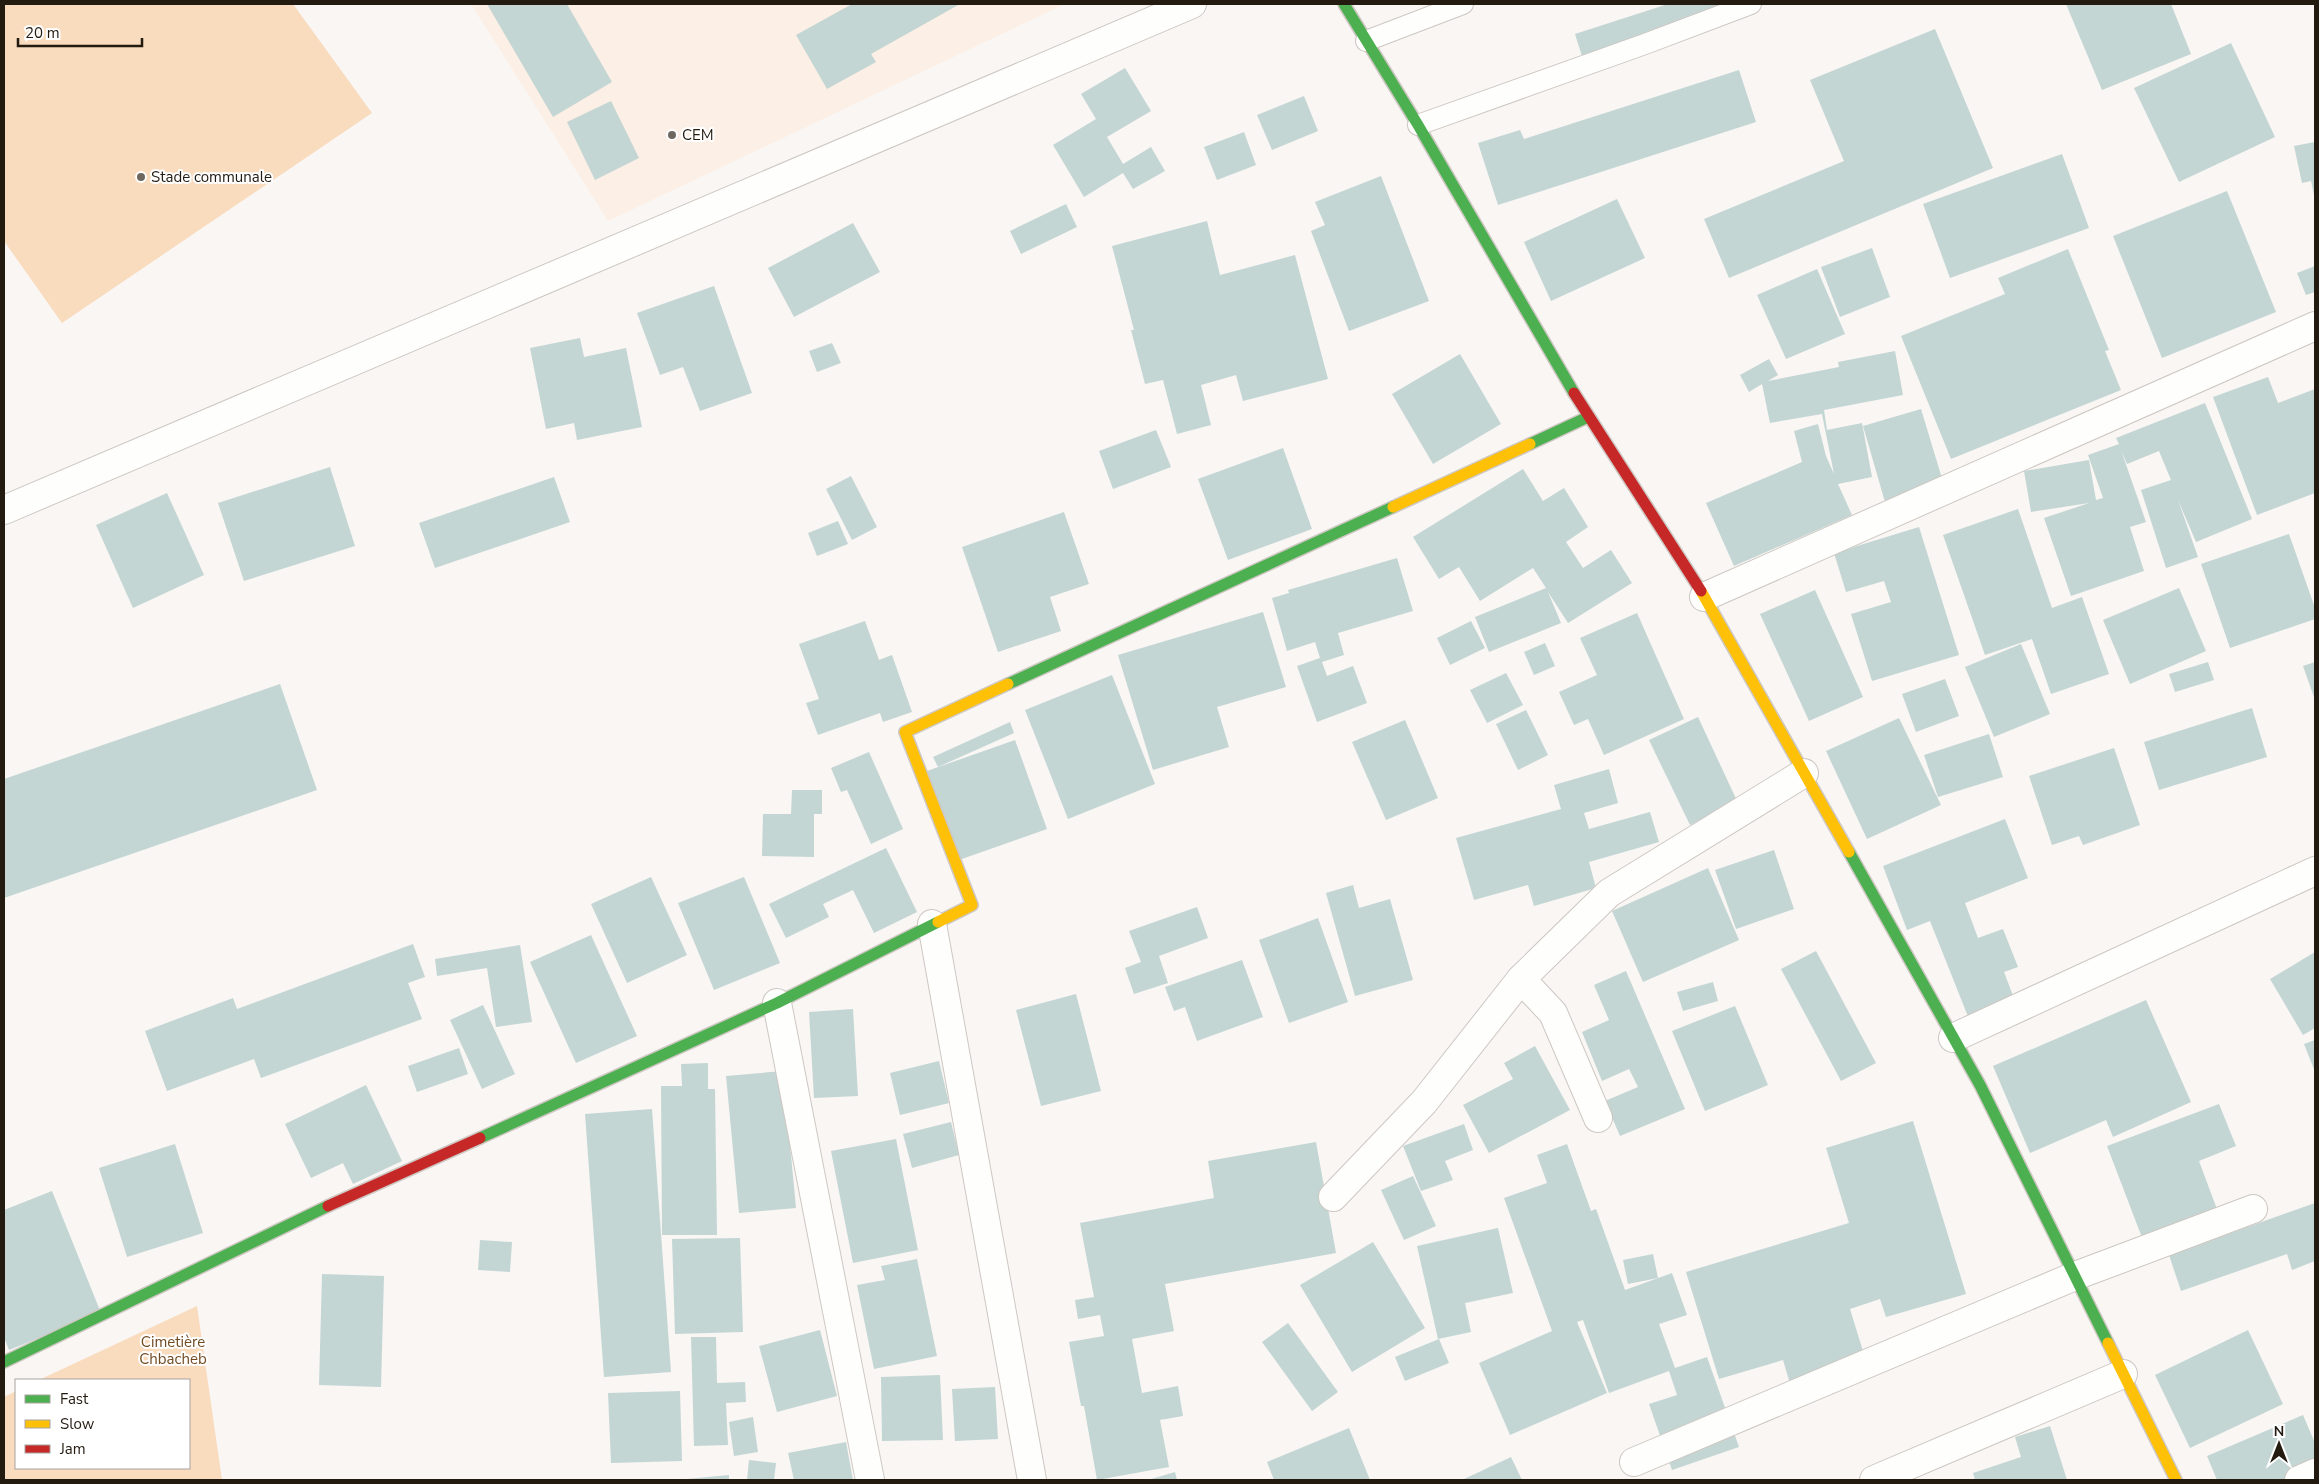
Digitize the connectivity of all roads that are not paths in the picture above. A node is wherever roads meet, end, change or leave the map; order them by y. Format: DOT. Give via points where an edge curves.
graph roads {
  1 [pos="1192,4"];
  2 [pos="1344,4"];
  3 [pos="1462,4"];
  4 [pos="1751,4"];
  5 [pos="1366,41"];
  6 [pos="1418,125"];
  7 [pos="2315,326"];
  8 [pos="1588,417"];
  9 [pos="4,510"];
  10 [pos="1704,597"];
  11 [pos="1804,773"];
  12 [pos="2315,871"];
  13 [pos="932,924"];
  14 [pos="1522,979"];
  15 [pos="777,1003"];
  16 [pos="1953,1038"];
  17 [pos="1598,1118"];
  18 [pos="1333,1197"];
  19 [pos="2253,1209"];
  20 [pos="2075,1276"];
  21 [pos="4,1362"];
  22 [pos="2124,1374"];
  23 [pos="1634,1462"];
  24 [pos="2315,1473"];
  25 [pos="870,1480"];
  26 [pos="1032,1480"];
  27 [pos="1874,1480"];
  28 [pos="2176,1480"];
  29 [pos="2300,1480"];
  1 -- 9 [label="street"];
  2 -- 5 [label="street"];
  3 -- 5 [label="lane"];
  4 -- 6 [label="lane"];
  5 -- 6 [label="street"];
  6 -- 8 [label="street"];
  7 -- 10 [label="street"];
  8 -- 10 [label="street" via="1687,566"];
  8 -- 13 [label="street" via="904,732 972,905"];
  10 -- 11 [label="street"];
  11 -- 14 [label="street" via="1609,893"];
  11 -- 16 [label="street"];
  12 -- 16 [label="street"];
  13 -- 15 [label="street"];
  13 -- 26 [label="street"];
  14 -- 17 [label="street" via="1553,1013"];
  14 -- 18 [label="street" via="1424,1102"];
  15 -- 21 [label="street" via="292,1223"];
  15 -- 25 [label="street"];
  16 -- 20 [label="street" via="1980,1085"];
  19 -- 20 [label="street"];
  20 -- 22 [label="street"];
  20 -- 23 [label="street"];
  22 -- 27 [label="street"];
  22 -- 28 [label="street"];
  24 -- 29 [label="street"];
}
